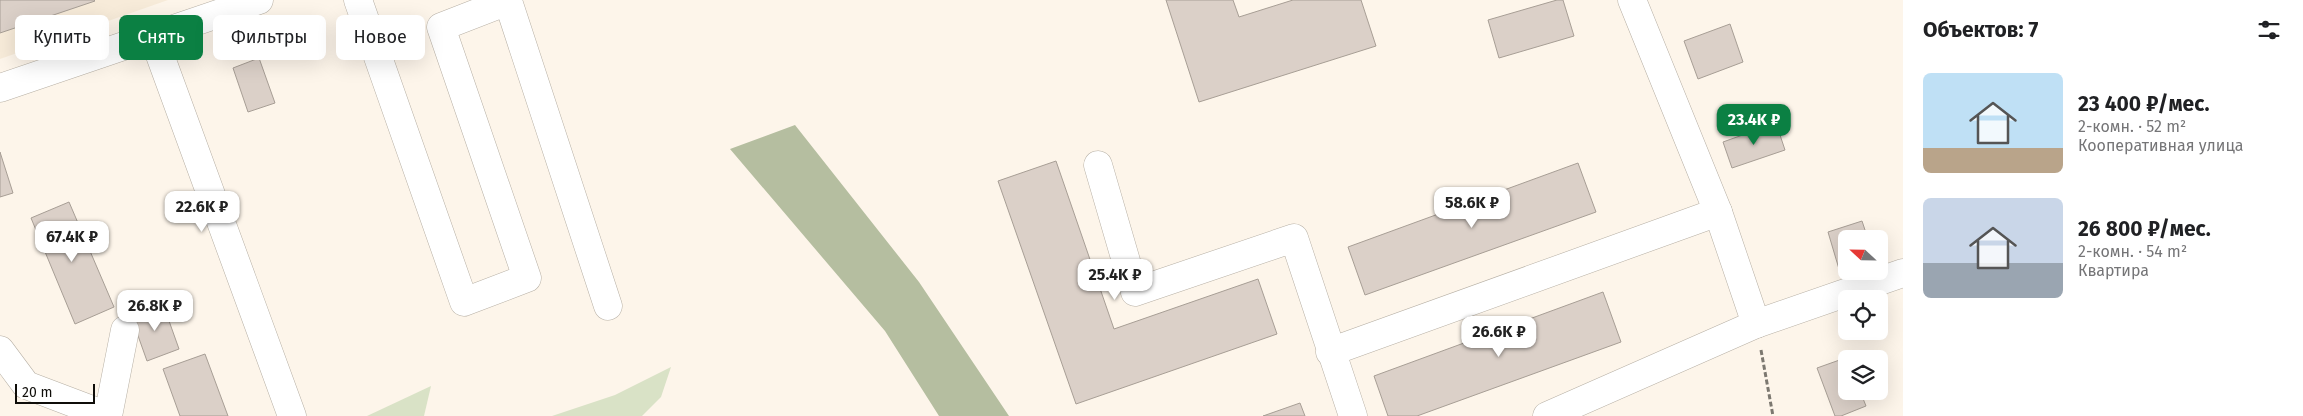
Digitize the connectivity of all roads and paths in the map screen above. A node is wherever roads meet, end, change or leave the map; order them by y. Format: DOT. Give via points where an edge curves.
graph roads {
  1 [pos="259,0"];
  2 [pos="358,0"];
  3 [pos="1632,0"];
  4 [pos="203,19"];
  5 [pos="119,48"];
  6 [pos="162,60"];
  7 [pos="0,88"];
  8 [pos="1098,165"];
  9 [pos="1718,212"];
  10 [pos="1903,273"];
  11 [pos="608,306"];
  12 [pos="1756,324"];
  13 [pos="125,330"];
  14 [pos="0,350"];
  15 [pos="1330,352"];
  16 [pos="1553,415"];
  17 [pos="108,416"];
  18 [pos="292,416"];
  19 [pos="1353,416"];
  20 [pos="1773,416"];
  1 -- 4 [label="street"];
  2 -- 11 [label="street" via="464,302 527,278 441,28 508,1"];
  3 -- 9 [label="street"];
  5 -- 7 [label="street"];
  6 -- 18 [label="street"];
  8 -- 15 [label="street" via="1135,292 1294,238"];
  9 -- 12 [label="street"];
  9 -- 15 [label="street"];
  10 -- 12 [label="street"];
  12 -- 16 [label="street"];
  12 -- 20 [label="path"];
  13 -- 17 [label="street"];
  14 -- 17 [label="street" via="26,385"];
  15 -- 19 [label="street"];
}
